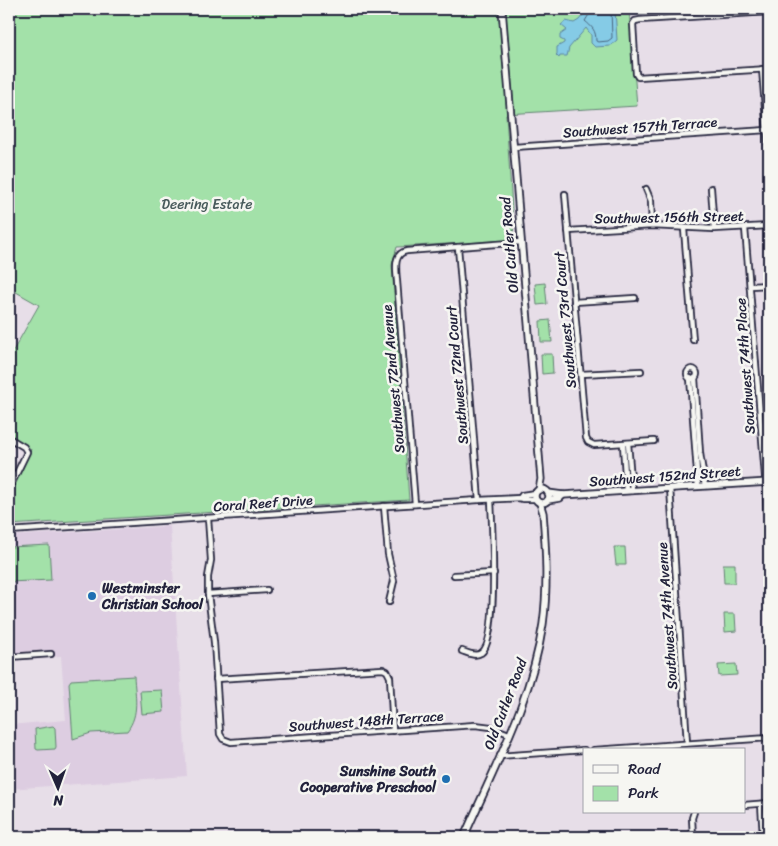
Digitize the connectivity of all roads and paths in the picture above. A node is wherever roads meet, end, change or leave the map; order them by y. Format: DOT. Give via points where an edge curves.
graph roads {
  1 [pos="502,9"];
  2 [pos="769,12"];
  3 [pos="769,69"];
  4 [pos="762,70"];
  5 [pos="767,130"];
  6 [pos="514,147"];
  7 [pos="769,159"];
  8 [pos="711,188"];
  9 [pos="646,189"];
  10 [pos="565,194"];
  11 [pos="652,226"];
  12 [pos="769,226"];
  13 [pos="745,228"];
  14 [pos="684,229"];
  15 [pos="714,229"];
  16 [pos="568,231"];
  17 [pos="521,242"];
  18 [pos="458,247"];
  19 [pos="769,285"];
  20 [pos="750,286"];
  21 [pos="635,298"];
  22 [pos="574,302"];
  23 [pos="693,340"];
  24 [pos="641,371"];
  25 [pos="581,374"];
  26 [pos="693,378"];
  27 [pos="9,438"];
  28 [pos="654,441"];
  29 [pos="628,443"];
  30 [pos="623,444"];
  31 [pos="767,482"];
  32 [pos="702,486"];
  33 [pos="670,488"];
  34 [pos="9,489"];
  35 [pos="629,491"];
  36 [pos="542,496"];
  37 [pos="479,500"];
  38 [pos="491,500"];
  39 [pos="415,504"];
  40 [pos="384,506"];
  41 [pos="208,518"];
  42 [pos="9,531"];
  43 [pos="769,563"];
  44 [pos="494,573"];
  45 [pos="454,575"];
  46 [pos="267,590"];
  47 [pos="208,594"];
  48 [pos="389,602"];
  49 [pos="462,651"];
  50 [pos="51,654"];
  51 [pos="9,657"];
  52 [pos="216,679"];
  53 [pos="393,731"];
  54 [pos="509,734"];
  55 [pos="769,738"];
  56 [pos="687,743"];
  57 [pos="621,748"];
  58 [pos="583,750"];
  59 [pos="500,756"];
  60 [pos="769,803"];
  61 [pos="761,804"];
  62 [pos="746,805"];
  63 [pos="693,814"];
  64 [pos="274,837"];
  65 [pos="281,837"];
  66 [pos="464,837"];
  67 [pos="693,837"];
  68 [pos="763,837"];
  1 -- 6 [label="main road, Old Cutler Road"];
  2 -- 4 [label="street" via="639,20 632,24 638,77"];
  3 -- 4 [label="street"];
  4 -- 5 [label="street"];
  5 -- 6 [label="street, Southwest 157th Terrace"];
  5 -- 7 [label="street"];
  6 -- 17 [label="main road, Old Cutler Road"];
  8 -- 15 [label="street"];
  9 -- 11 [label="street" via="651,201"];
  10 -- 16 [label="street, Southwest 73rd Court"];
  11 -- 14 [label="street, Southwest 156th Street"];
  11 -- 16 [label="street, Southwest 156th Street"];
  12 -- 13 [label="street, Southwest 156th Street"];
  13 -- 15 [label="street, Southwest 156th Street"];
  13 -- 20 [label="street, Southwest 74th Place"];
  14 -- 15 [label="street, Southwest 156th Street"];
  14 -- 23 [label="street"];
  16 -- 22 [label="street, Southwest 73rd Court"];
  17 -- 18 [label="street"];
  17 -- 36 [label="main road, Old Cutler Road"];
  18 -- 37 [label="street, Southwest 72nd Court"];
  18 -- 39 [label="street, Southwest 72nd Avenue" via="399,253 396,263"];
  19 -- 20 [label="street"];
  20 -- 31 [label="street, Southwest 74th Place"];
  21 -- 22 [label="street"];
  22 -- 25 [label="street, Southwest 73rd Court"];
  24 -- 25 [label="street"];
  25 -- 30 [label="street, Southwest 73rd Court" via="585,435 590,443 596,445"];
  26 -- 32 [label="street"];
  27 -- 34 [label="street" via="27,451"];
  28 -- 29 [label="street"];
  29 -- 30 [label="street"];
  29 -- 35 [label="street"];
  30 -- 35 [label="street"];
  31 -- 32 [label="main road, Southwest 152nd Street"];
  31 -- 43 [label="street, Southwest 74th Place"];
  32 -- 33 [label="main road, Southwest 152nd Street"];
  33 -- 35 [label="main road, Southwest 152nd Street"];
  33 -- 56 [label="street, Southwest 74th Avenue"];
  35 -- 36 [label="main road, Southwest 152nd Street"];
  36 -- 38 [label="street, Coral Reef Drive"];
  36 -- 54 [label="main road, Old Cutler Road" via="546,573 543,622 532,676"];
  37 -- 38 [label="street, Coral Reef Drive"];
  37 -- 39 [label="street, Coral Reef Drive"];
  38 -- 44 [label="street"];
  39 -- 40 [label="street, Coral Reef Drive"];
  40 -- 41 [label="street, Coral Reef Drive"];
  40 -- 48 [label="street" via="394,582"];
  41 -- 42 [label="street, Coral Reef Drive"];
  41 -- 47 [label="street" via="211,558"];
  44 -- 45 [label="street"];
  44 -- 49 [label="street" via="493,606 484,649 475,655"];
  46 -- 47 [label="street"];
  47 -- 52 [label="street"];
  50 -- 51 [label="street"];
  52 -- 53 [label="street, Southwest 148th Terrace" via="220,734 224,740"];
  52 -- 53 [label="street" via="383,669 389,674"];
  53 -- 54 [label="street, Southwest 148th Terrace" via="480,725"];
  54 -- 59 [label="main road, Old Cutler Road"];
  55 -- 56 [label="street"];
  56 -- 57 [label="street"];
  58 -- 59 [label="street"];
  59 -- 66 [label="main road, Old Cutler Road"];
  60 -- 61 [label="street"];
  61 -- 62 [label="street"];
  61 -- 68 [label="street"];
  63 -- 67 [label="street"];
  64 -- 65 [label="street"];
}
